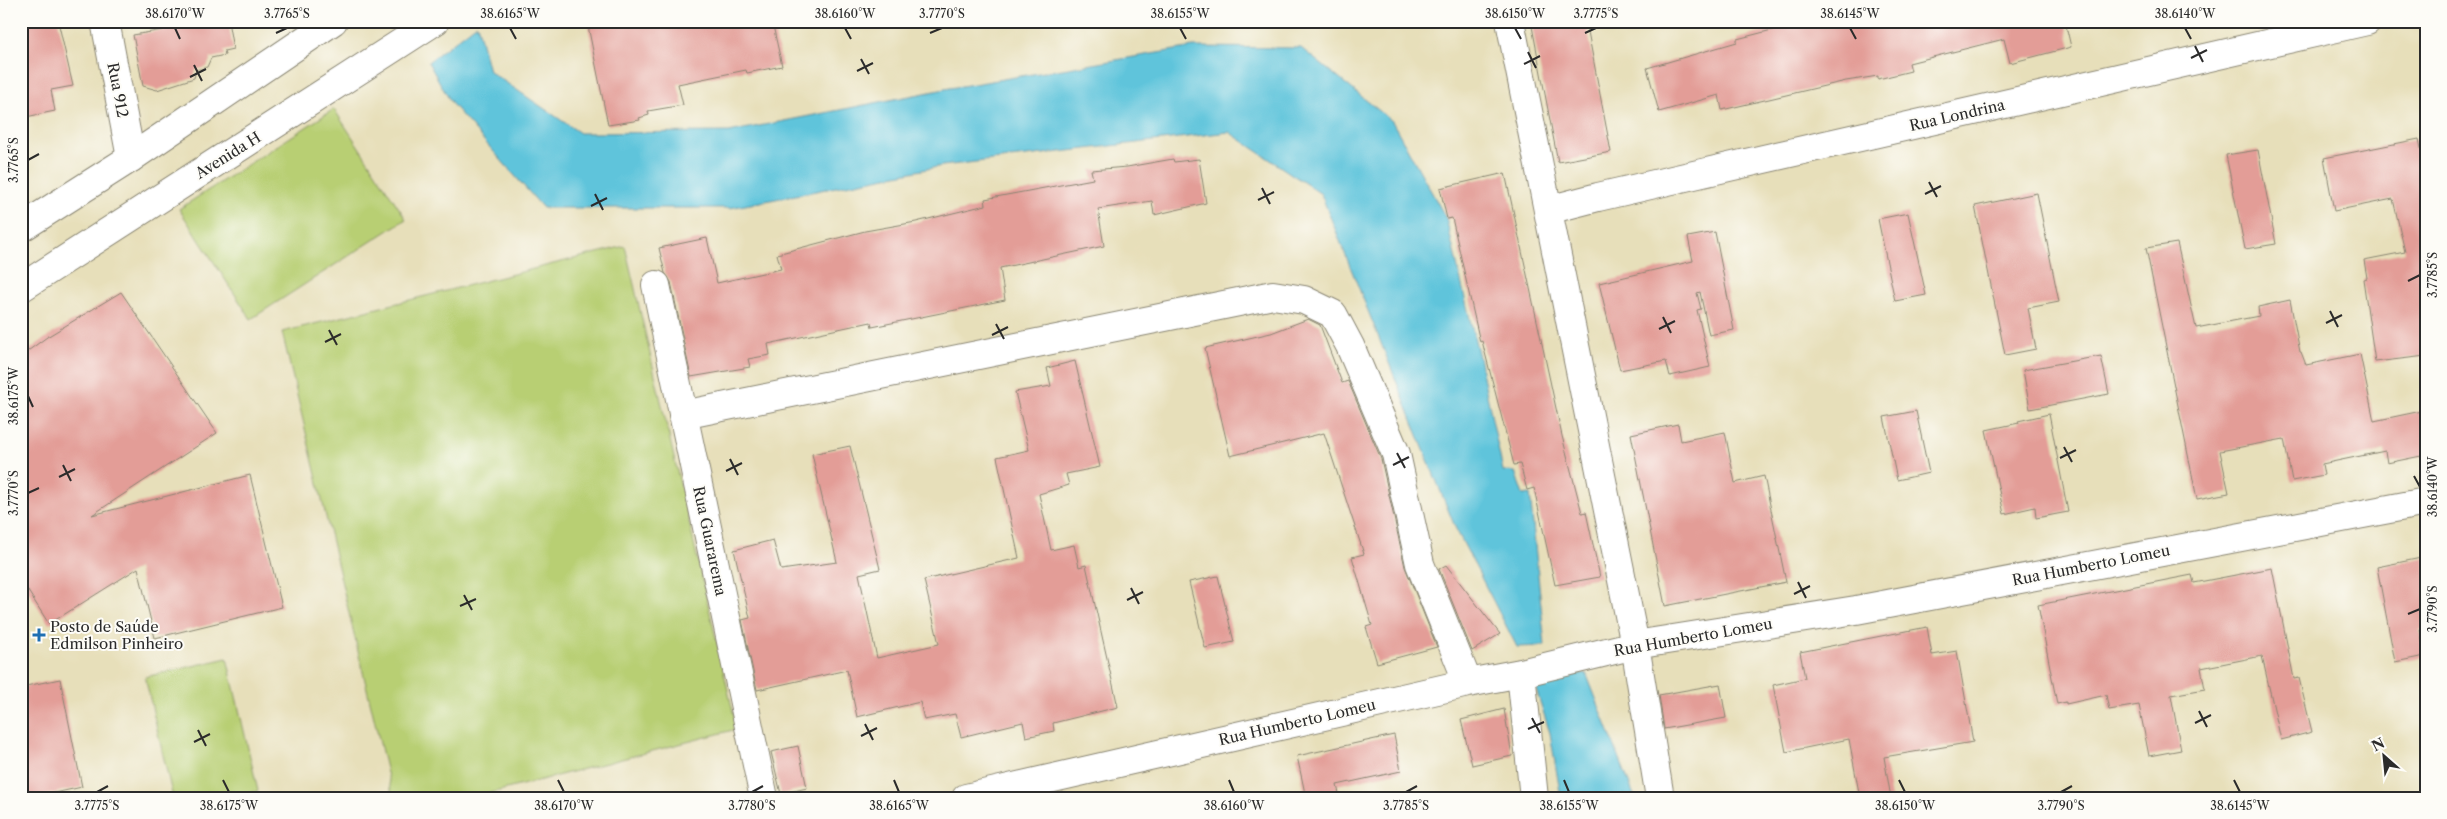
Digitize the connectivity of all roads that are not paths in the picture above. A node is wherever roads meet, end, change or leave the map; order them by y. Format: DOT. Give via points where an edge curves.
graph roads {
  1 [pos="105,21"];
  2 [pos="333,21"];
  3 [pos="435,21"];
  4 [pos="1510,21"];
  5 [pos="2367,21"];
  6 [pos="131,158"];
  7 [pos="1548,210"];
  8 [pos="21,228"];
  9 [pos="656,285"];
  10 [pos="21,288"];
  11 [pos="683,415"];
  12 [pos="2426,502"];
  13 [pos="1635,645"];
  14 [pos="1520,673"];
  15 [pos="1468,683"];
  16 [pos="764,798"];
  17 [pos="966,798"];
  18 [pos="1534,798"];
  19 [pos="1660,798"];
  1 -- 6 [label="street, Rua 912"];
  2 -- 6 [label="street"];
  3 -- 10 [label="street, Avenida H"];
  4 -- 7 [label="street"];
  5 -- 7 [label="street, Rua Londrina"];
  6 -- 8 [label="street"];
  7 -- 13 [label="street"];
  9 -- 11 [label="street, Rua Guararema"];
  11 -- 15 [label="street" via="1273,295 1304,300 1333,314 1354,355 1396,454 1420,564"];
  11 -- 16 [label="street, Rua Guararema"];
  12 -- 13 [label="street, Rua Humberto Lomeu" via="1866,608"];
  13 -- 14 [label="street, Rua Humberto Lomeu"];
  13 -- 19 [label="street"];
  14 -- 15 [label="street, Rua Humberto Lomeu"];
  14 -- 18 [label="street"];
  15 -- 17 [label="street, Rua Humberto Lomeu"];
}
